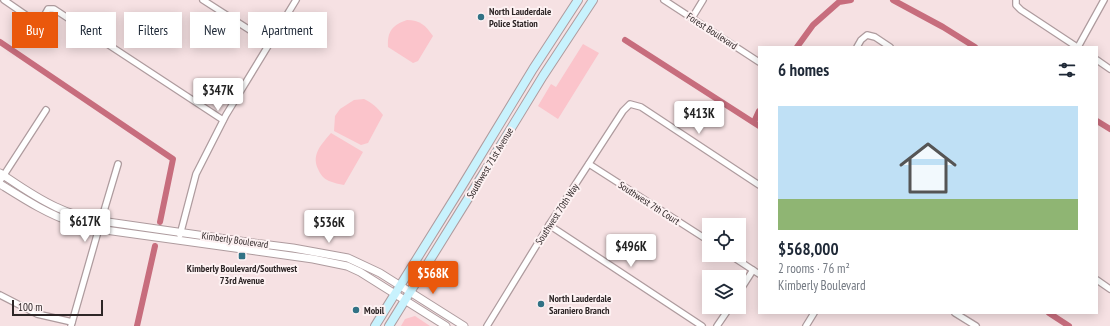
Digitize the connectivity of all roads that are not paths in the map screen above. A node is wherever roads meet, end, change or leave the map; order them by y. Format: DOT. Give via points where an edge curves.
graph roads {
  1 [pos="4,0"];
  2 [pos="203,0"];
  3 [pos="296,0"];
  4 [pos="578,0"];
  5 [pos="593,0"];
  6 [pos="664,0"];
  7 [pos="703,0"];
  8 [pos="1104,0"];
  9 [pos="1016,3"];
  10 [pos="289,12"];
  11 [pos="692,18"];
  12 [pos="248,29"];
  13 [pos="857,46"];
  14 [pos="888,46"];
  15 [pos="1076,46"];
  16 [pos="1079,46"];
  17 [pos="267,48"];
  18 [pos="758,61"];
  19 [pos="1098,61"];
  20 [pos="1110,69"];
  21 [pos="46,110"];
  22 [pos="223,120"];
  23 [pos="118,164"];
  24 [pos="589,164"];
  25 [pos="1,178"];
  26 [pos="758,184"];
  27 [pos="101,221"];
  28 [pos="549,226"];
  29 [pos="98,229"];
  30 [pos="180,232"];
  31 [pos="702,237"];
  32 [pos="179,241"];
  33 [pos="741,262"];
  34 [pos="753,270"];
  35 [pos="758,273"];
  36 [pos="746,281"];
  37 [pos="1098,281"];
  38 [pos="400,285"];
  39 [pos="1110,289"];
  40 [pos="410,292"];
  41 [pos="394,294"];
  42 [pos="0,295"];
  43 [pos="405,300"];
  44 [pos="725,314"];
  45 [pos="813,314"];
  46 [pos="957,314"];
  47 [pos="72,324"];
  48 [pos="374,326"];
  49 [pos="389,326"];
  50 [pos="446,326"];
  51 [pos="464,326"];
  52 [pos="487,326"];
  53 [pos="702,326"];
  54 [pos="717,326"];
  55 [pos="806,326"];
  56 [pos="976,326"];
  1 -- 22 [label="street" via="36,22 48,9 54,10"];
  2 -- 12 [label="street"];
  3 -- 10 [label="street"];
  4 -- 38 [label="main road, Southwest 71st Avenue"];
  5 -- 40 [label="main road, Southwest 71st Avenue" via="543,76"];
  6 -- 11 [label="street, Forest Boulevard"];
  7 -- 11 [label="street"];
  8 -- 16 [label="street"];
  9 -- 15 [label="street" via="1021,10"];
  11 -- 18 [label="street, Forest Boulevard"];
  13 -- 14 [label="street" via="867,35"];
  17 -- 22 [label="street"];
  19 -- 20 [label="street"];
  21 -- 25 [label="street"];
  22 -- 30 [label="street" via="196,174"];
  23 -- 27 [label="street"];
  24 -- 26 [label="street, Southwest 70th Way" via="630,104 640,106"];
  24 -- 28 [label="street, Southwest 70th Way"];
  24 -- 31 [label="street, Southwest 7th Court"];
  25 -- 27 [label="street, Kimberly Boulevard" via="57,208"];
  25 -- 29 [label="street, Kimberly Boulevard" via="26,200 50,214 75,224"];
  27 -- 29 [label="street"];
  27 -- 30 [label="street, Kimberly Boulevard"];
  28 -- 52 [label="street, Southwest 70th Way"];
  28 -- 53 [label="street"];
  29 -- 32 [label="street, Kimberly Boulevard"];
  29 -- 47 [label="street"];
  30 -- 32 [label="street"];
  30 -- 38 [label="street, Kimberly Boulevard" via="348,258"];
  32 -- 41 [label="street, Kimberly Boulevard" via="347,266"];
  33 -- 34 [label="street"];
  34 -- 35 [label="street"];
  34 -- 36 [label="street"];
  37 -- 39 [label="street"];
  38 -- 40 [label="street, Kimberly Boulevard"];
  38 -- 41 [label="main road, Southwest 71st Avenue"];
  40 -- 43 [label="main road, Southwest 71st Avenue"];
  40 -- 51 [label="street, Kimberly Boulevard"];
  41 -- 43 [label="street, Kimberly Boulevard"];
  41 -- 48 [label="main road, Southwest 71st Avenue"];
  42 -- 47 [label="street" via="37,314"];
  43 -- 49 [label="main road, Southwest 71st Avenue"];
  43 -- 50 [label="street, Kimberly Boulevard"];
  44 -- 54 [label="street"];
  45 -- 55 [label="street"];
  46 -- 56 [label="street"];
}
